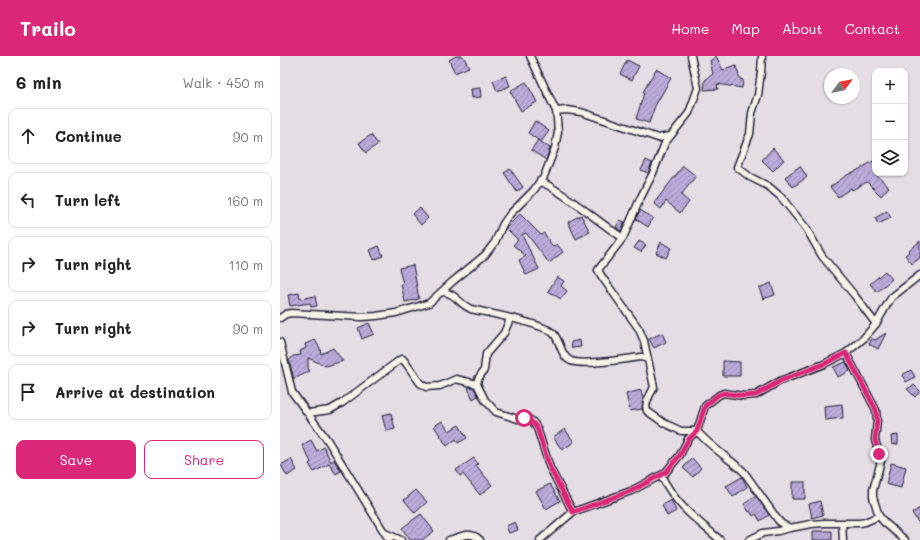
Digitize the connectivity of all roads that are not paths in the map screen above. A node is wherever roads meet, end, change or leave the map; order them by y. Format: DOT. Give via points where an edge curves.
graph roads {
  1 [pos="530,56"];
  2 [pos="690,56"];
  3 [pos="762,56"];
  4 [pos="556,111"];
  5 [pos="670,136"];
  6 [pos="540,181"];
  7 [pos="623,238"];
  8 [pos="920,275"];
  9 [pos="441,292"];
  10 [pos="280,318"];
  11 [pos="510,319"];
  12 [pos="876,324"];
  13 [pos="280,342"];
  14 [pos="846,353"];
  15 [pos="648,359"];
  16 [pos="477,384"];
  17 [pos="308,413"];
  18 [pos="697,431"];
  19 [pos="661,475"];
  20 [pos="573,512"];
  21 [pos="879,516"];
  22 [pos="842,523"];
  23 [pos="790,528"];
  24 [pos="385,533"];
  25 [pos="389,540"];
  26 [pos="400,540"];
  27 [pos="449,540"];
  28 [pos="480,540"];
  29 [pos="540,540"];
  30 [pos="720,540"];
  31 [pos="748,540"];
  32 [pos="843,540"];
  33 [pos="905,540"];
  1 -- 4 [label="street"];
  2 -- 5 [label="street" via="698,88 689,113"];
  3 -- 12 [label="street" via="750,134 737,167 781,197 806,228 822,256"];
  4 -- 5 [label="street" via="581,112 658,138"];
  4 -- 6 [label="street" via="558,132 555,148"];
  5 -- 7 [label="street"];
  6 -- 7 [label="street" via="556,189"];
  6 -- 9 [label="street" via="510,214 485,256"];
  7 -- 15 [label="street" via="598,270 639,329"];
  8 -- 12 [label="street" via="892,297"];
  9 -- 10 [label="street" via="426,305 396,313 362,317 291,313"];
  9 -- 11 [label="street" via="450,294 463,306"];
  11 -- 15 [label="street" via="530,323 553,333 564,356 570,360 589,362 641,357"];
  11 -- 16 [label="street" via="504,333 486,354 484,370"];
  12 -- 14 [label="street"];
  13 -- 17 [label="street" via="292,392"];
  14 -- 18 [label="street" via="780,381 756,395 721,394 705,406"];
  14 -- 21 [label="street" via="876,410 876,443 881,461 872,494"];
  15 -- 18 [label="street" via="654,387 648,398 647,411 664,424 681,431"];
  16 -- 17 [label="street" via="456,379 440,386 426,387 401,359 330,410"];
  16 -- 20 [label="street" via="496,412 533,422 550,468"];
  17 -- 24 [label="street"];
  18 -- 19 [label="street" via="669,469"];
  18 -- 23 [label="street" via="744,472 778,520"];
  19 -- 20 [label="street" via="631,491"];
  19 -- 30 [label="street" via="682,508"];
  20 -- 29 [label="street"];
  21 -- 22 [label="street" via="865,522"];
  21 -- 33 [label="street"];
  22 -- 23 [label="street"];
  22 -- 32 [label="street"];
  23 -- 31 [label="street" via="763,533"];
  24 -- 25 [label="street"];
  24 -- 26 [label="street"];
  27 -- 28 [label="street" via="467,534 473,534"];
}
